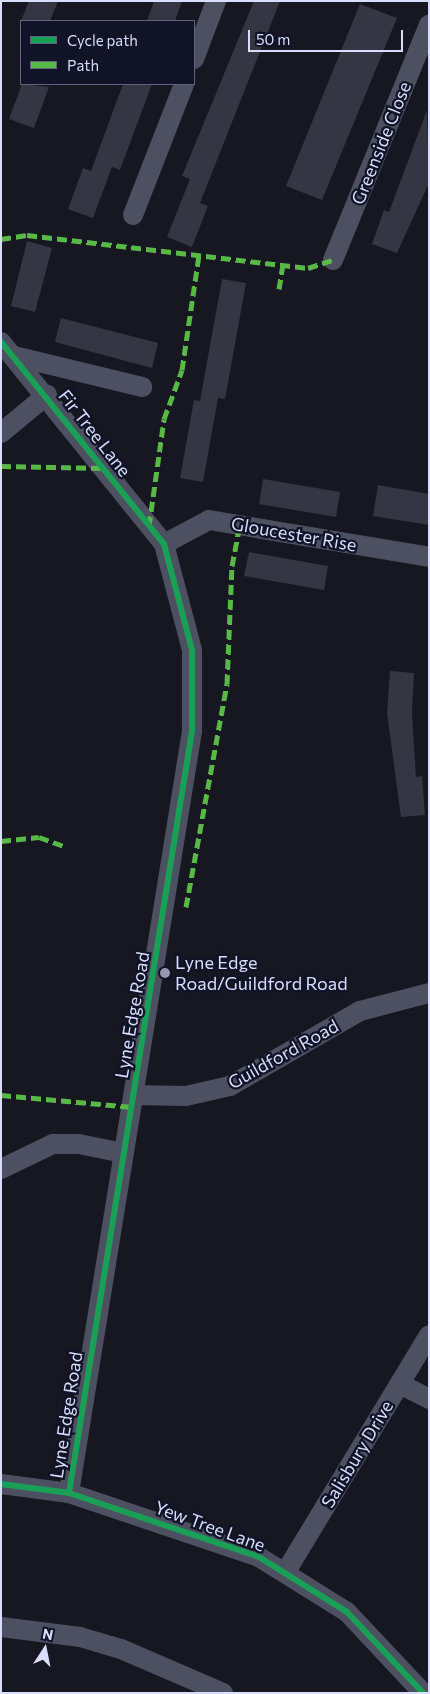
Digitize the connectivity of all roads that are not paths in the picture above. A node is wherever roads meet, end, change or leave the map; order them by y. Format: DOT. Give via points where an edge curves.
graph roads {
  1 [pos="216,1"];
  2 [pos="429,25"];
  3 [pos="195,56"];
  4 [pos="184,85"];
  5 [pos="133,215"];
  6 [pos="333,260"];
  7 [pos="8,349"];
  8 [pos="142,387"];
  9 [pos="47,396"];
  10 [pos="1,433"];
  11 [pos="164,544"];
  12 [pos="429,557"];
  13 [pos="429,993"];
  14 [pos="134,1095"];
  15 [pos="123,1153"];
  16 [pos="4,1161"];
  17 [pos="429,1335"];
  18 [pos="400,1384"];
  19 [pos="429,1399"];
  20 [pos="1,1484"];
  21 [pos="69,1493"];
  22 [pos="285,1573"];
  23 [pos="1,1627"];
  24 [pos="223,1693"];
  25 [pos="424,1693"];
  1 -- 3 [label="street"];
  2 -- 6 [label="street, Greenside Close"];
  4 -- 5 [label="street"];
  7 -- 8 [label="street"];
  7 -- 9 [label="street, Fir Tree Lane"];
  9 -- 10 [label="street"];
  9 -- 11 [label="street, Fir Tree Lane"];
  11 -- 12 [label="street, Gloucester Rise" via="209,520"];
  11 -- 14 [label="street, Lyne Edge Road" via="192,650 192,731"];
  13 -- 14 [label="street, Guildford Road" via="360,1011 230,1086 186,1096"];
  14 -- 15 [label="street, Lyne Edge Road"];
  15 -- 16 [label="street" via="79,1144 53,1144"];
  15 -- 21 [label="street, Lyne Edge Road"];
  17 -- 18 [label="street, Salisbury Drive"];
  18 -- 19 [label="street"];
  18 -- 22 [label="street, Salisbury Drive"];
  20 -- 21 [label="street, Yew Tree Lane"];
  21 -- 22 [label="street, Yew Tree Lane" via="259,1557"];
  22 -- 25 [label="street, Yew Tree Lane" via="348,1612"];
  23 -- 24 [label="street" via="80,1637 113,1647"];
}
